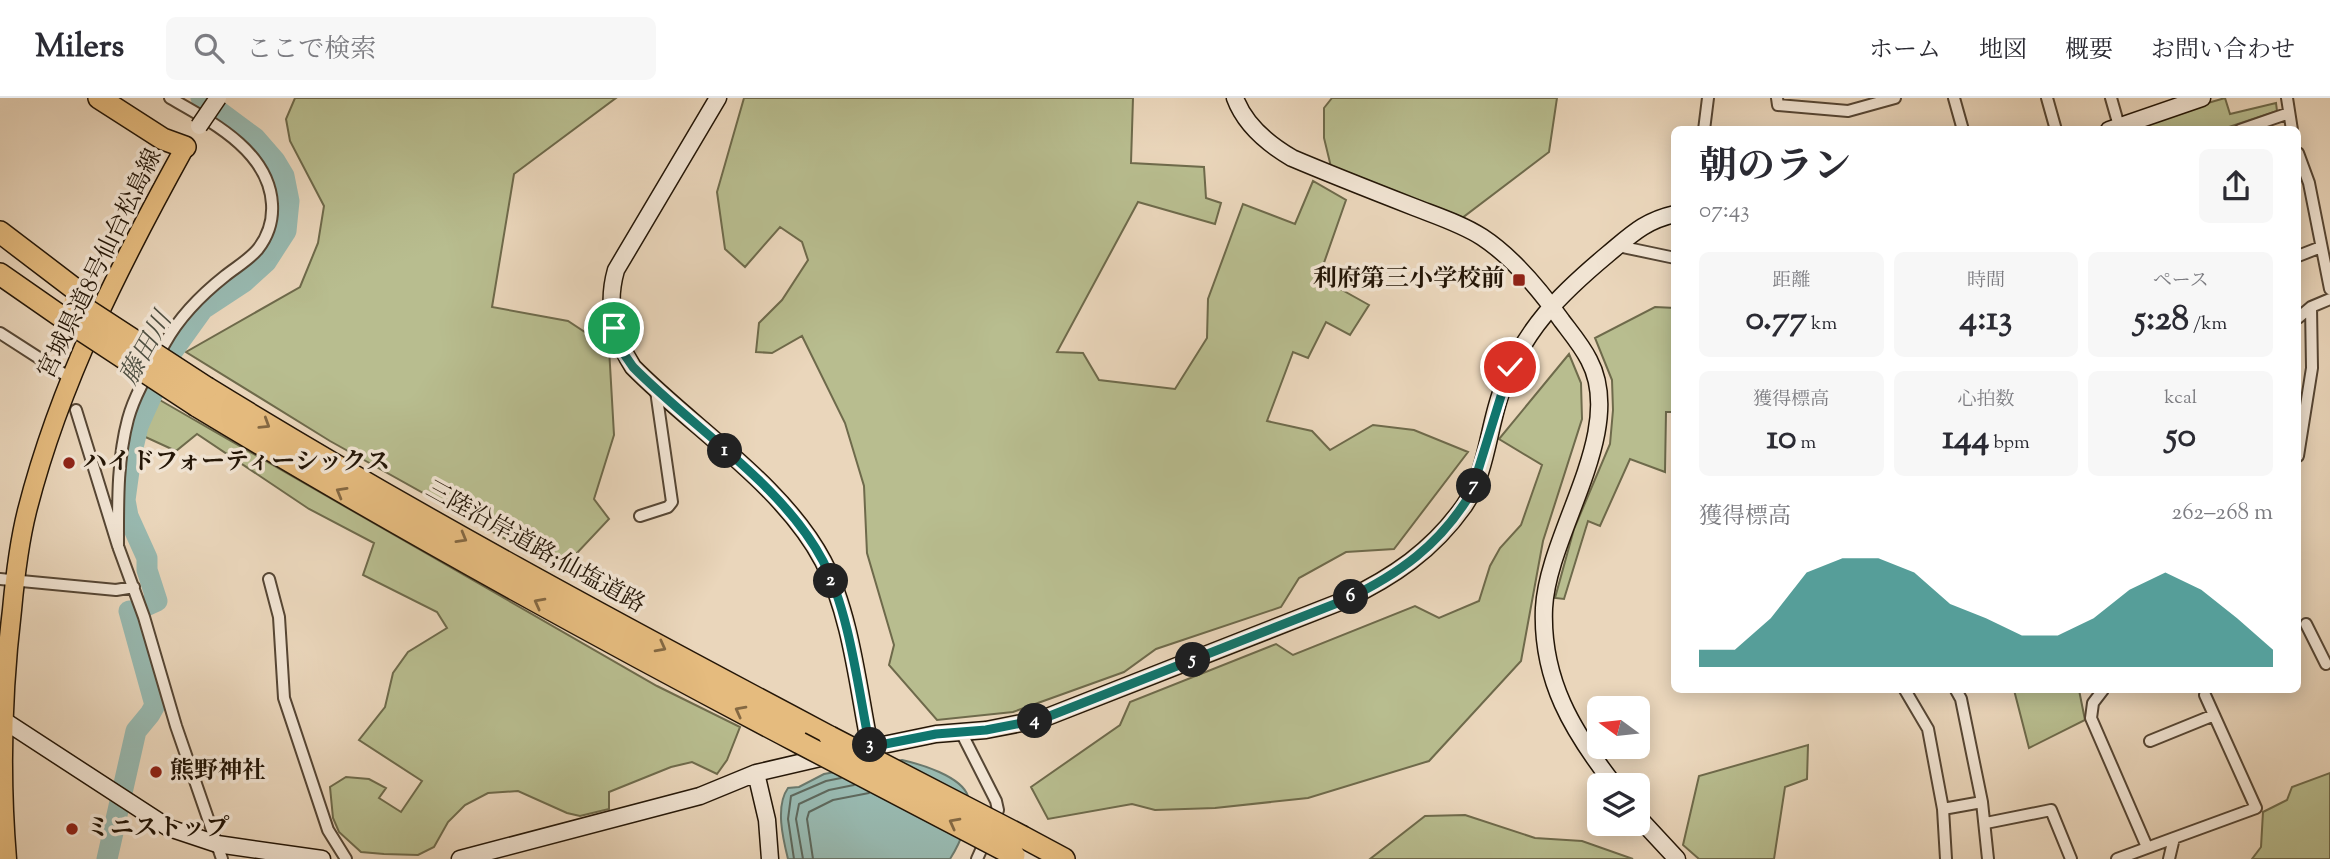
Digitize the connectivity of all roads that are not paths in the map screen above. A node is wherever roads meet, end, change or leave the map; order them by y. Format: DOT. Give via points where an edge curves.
graph roads {
  1 [pos="99,98"];
  2 [pos="126,98"];
  3 [pos="170,98"];
  4 [pos="218,98"];
  5 [pos="718,98"];
  6 [pos="1235,98"];
  7 [pos="1708,98"];
  8 [pos="1777,98"];
  9 [pos="1895,98"];
  10 [pos="1954,98"];
  11 [pos="2046,98"];
  12 [pos="2111,98"];
  13 [pos="2202,98"];
  14 [pos="2287,98"];
  15 [pos="2183,100"];
  16 [pos="2289,113"];
  17 [pos="1704,126"];
  18 [pos="1962,126"];
  19 [pos="2055,126"];
  20 [pos="2114,126"];
  21 [pos="2119,126"];
  22 [pos="2252,126"];
  23 [pos="2291,126"];
  24 [pos="185,147"];
  25 [pos="2301,161"];
  26 [pos="2309,183"];
  27 [pos="2301,187"];
  28 [pos="1671,215"];
  29 [pos="0,232"];
  30 [pos="1618,246"];
  31 [pos="2321,247"];
  32 [pos="0,251"];
  33 [pos="2301,255"];
  34 [pos="1671,257"];
  35 [pos="0,275"];
  36 [pos="2330,289"];
  37 [pos="0,290"];
  38 [pos="2330,299"];
  39 [pos="1551,306"];
  40 [pos="2311,307"];
  41 [pos="71,311"];
  42 [pos="2301,315"];
  43 [pos="0,333"];
  44 [pos="70,379"];
  45 [pos="656,391"];
  46 [pos="200,392"];
  47 [pos="76,410"];
  48 [pos="2301,437"];
  49 [pos="640,516"];
  50 [pos="118,546"];
  51 [pos="8,579"];
  52 [pos="270,579"];
  53 [pos="134,587"];
  54 [pos="2306,624"];
  55 [pos="2328,666"];
  56 [pos="1907,693"];
  57 [pos="1958,693"];
  58 [pos="2101,693"];
  59 [pos="2205,695"];
  60 [pos="2214,715"];
  61 [pos="1,719"];
  62 [pos="961,732"];
  63 [pos="2150,741"];
  64 [pos="870,747"];
  65 [pos="1606,773"];
  66 [pos="756,774"];
  67 [pos="1982,802"];
  68 [pos="1943,809"];
  69 [pos="1986,823"];
  70 [pos="1650,830"];
  71 [pos="2174,838"];
  72 [pos="2147,847"];
  73 [pos="1019,850"];
  74 [pos="220,852"];
  75 [pos="7,859"];
  76 [pos="322,859"];
  77 [pos="345,859"];
  78 [pos="460,859"];
  79 [pos="770,859"];
  80 [pos="977,859"];
  81 [pos="1064,859"];
  82 [pos="1677,859"];
  83 [pos="1946,859"];
  84 [pos="1988,859"];
  85 [pos="2071,859"];
  86 [pos="2117,859"];
  87 [pos="2169,859"];
  1 -- 24 [label="highway" via="163,139"];
  2 -- 24 [label="highway" via="170,128"];
  3 -- 50 [label="street" via="230,136 258,162 271,193 271,224 257,249 181,317 140,390 128,416 124,440"];
  4 -- 24 [label="street, bridge"];
  5 -- 45 [label="street" via="626,252 611,288 614,328 622,351"];
  6 -- 39 [label="street" via="1270,145 1480,236 1514,263"];
  7 -- 17 [label="street"];
  8 -- 9 [label="street" via="1779,105 1848,111"];
  10 -- 18 [label="street"];
  11 -- 19 [label="street"];
  12 -- 20 [label="street"];
  13 -- 15 [label="street"];
  14 -- 16 [label="street"];
  15 -- 21 [label="street"];
  16 -- 22 [label="street"];
  16 -- 23 [label="street"];
  24 -- 44 [label="main road, 宮城県道8号仙台松島線" via="103,304"];
  25 -- 26 [label="street"];
  26 -- 27 [label="street"];
  26 -- 31 [label="street"];
  28 -- 30 [label="street" via="1646,222"];
  29 -- 41 [label="highway"];
  30 -- 34 [label="street"];
  30 -- 39 [label="street"];
  31 -- 33 [label="street"];
  31 -- 36 [label="street"];
  32 -- 41 [label="highway, 三陸沿岸道路;仙塩道路"];
  35 -- 41 [label="highway, 三陸沿岸道路;仙塩道路"];
  37 -- 41 [label="highway"];
  38 -- 40 [label="street"];
  39 -- 62 [label="street" via="1510,367 1471,493 1408,565 1345,600 1082,704 1021,724"];
  39 -- 65 [label="street" via="1590,360 1600,415 1590,460 1550,570 1545,641 1560,702"];
  40 -- 42 [label="street"];
  40 -- 48 [label="street" via="2312,368"];
  41 -- 46 [label="highway, 三陸沿岸道路;仙塩道路, bridge"];
  41 -- 46 [label="highway, 三陸沿岸道路;仙塩道路, bridge" via="122,358"];
  43 -- 44 [label="street"];
  44 -- 51 [label="main road, 宮城県道8号仙台松島線"];
  45 -- 49 [label="street" via="672,502"];
  45 -- 64 [label="street" via="765,486 808,535 835,590"];
  46 -- 73 [label="highway, 三陸沿岸道路;仙塩道路, one-way, bridge" via="830,737"];
  73 -- 46 [label="highway, 三陸沿岸道路;仙塩道路, one-way, bridge" via="800,743 506,586 382,516"];
  47 -- 50 [label="street"];
  50 -- 53 [label="street"];
  51 -- 53 [label="street" via="116,590"];
  51 -- 61 [label="main road, 宮城県道8号仙台松島線"];
  52 -- 77 [label="street" via="279,617 284,698 328,830"];
  53 -- 74 [label="street"];
  54 -- 55 [label="street"];
  56 -- 68 [label="street" via="1928,729"];
  57 -- 67 [label="street"];
  58 -- 72 [label="street" via="2093,703 2091,718"];
  59 -- 60 [label="street"];
  60 -- 63 [label="street"];
  60 -- 71 [label="street" via="2256,808"];
  61 -- 74 [label="street" via="131,806"];
  61 -- 75 [label="main road, 宮城県道8号仙台松島線"];
  62 -- 64 [label="street"];
  62 -- 80 [label="street" via="999,810"];
  64 -- 66 [label="street"];
  66 -- 78 [label="street" via="700,796"];
  66 -- 79 [label="street"];
  67 -- 68 [label="street"];
  67 -- 69 [label="street"];
  68 -- 83 [label="street"];
  69 -- 84 [label="street"];
  69 -- 85 [label="street" via="2051,810"];
  70 -- 82 [label="street"];
  71 -- 72 [label="street"];
  71 -- 87 [label="street"];
  72 -- 86 [label="street"];
  73 -- 81 [label="highway, 三陸沿岸道路;仙塩道路"];
  74 -- 76 [label="street"];
}
